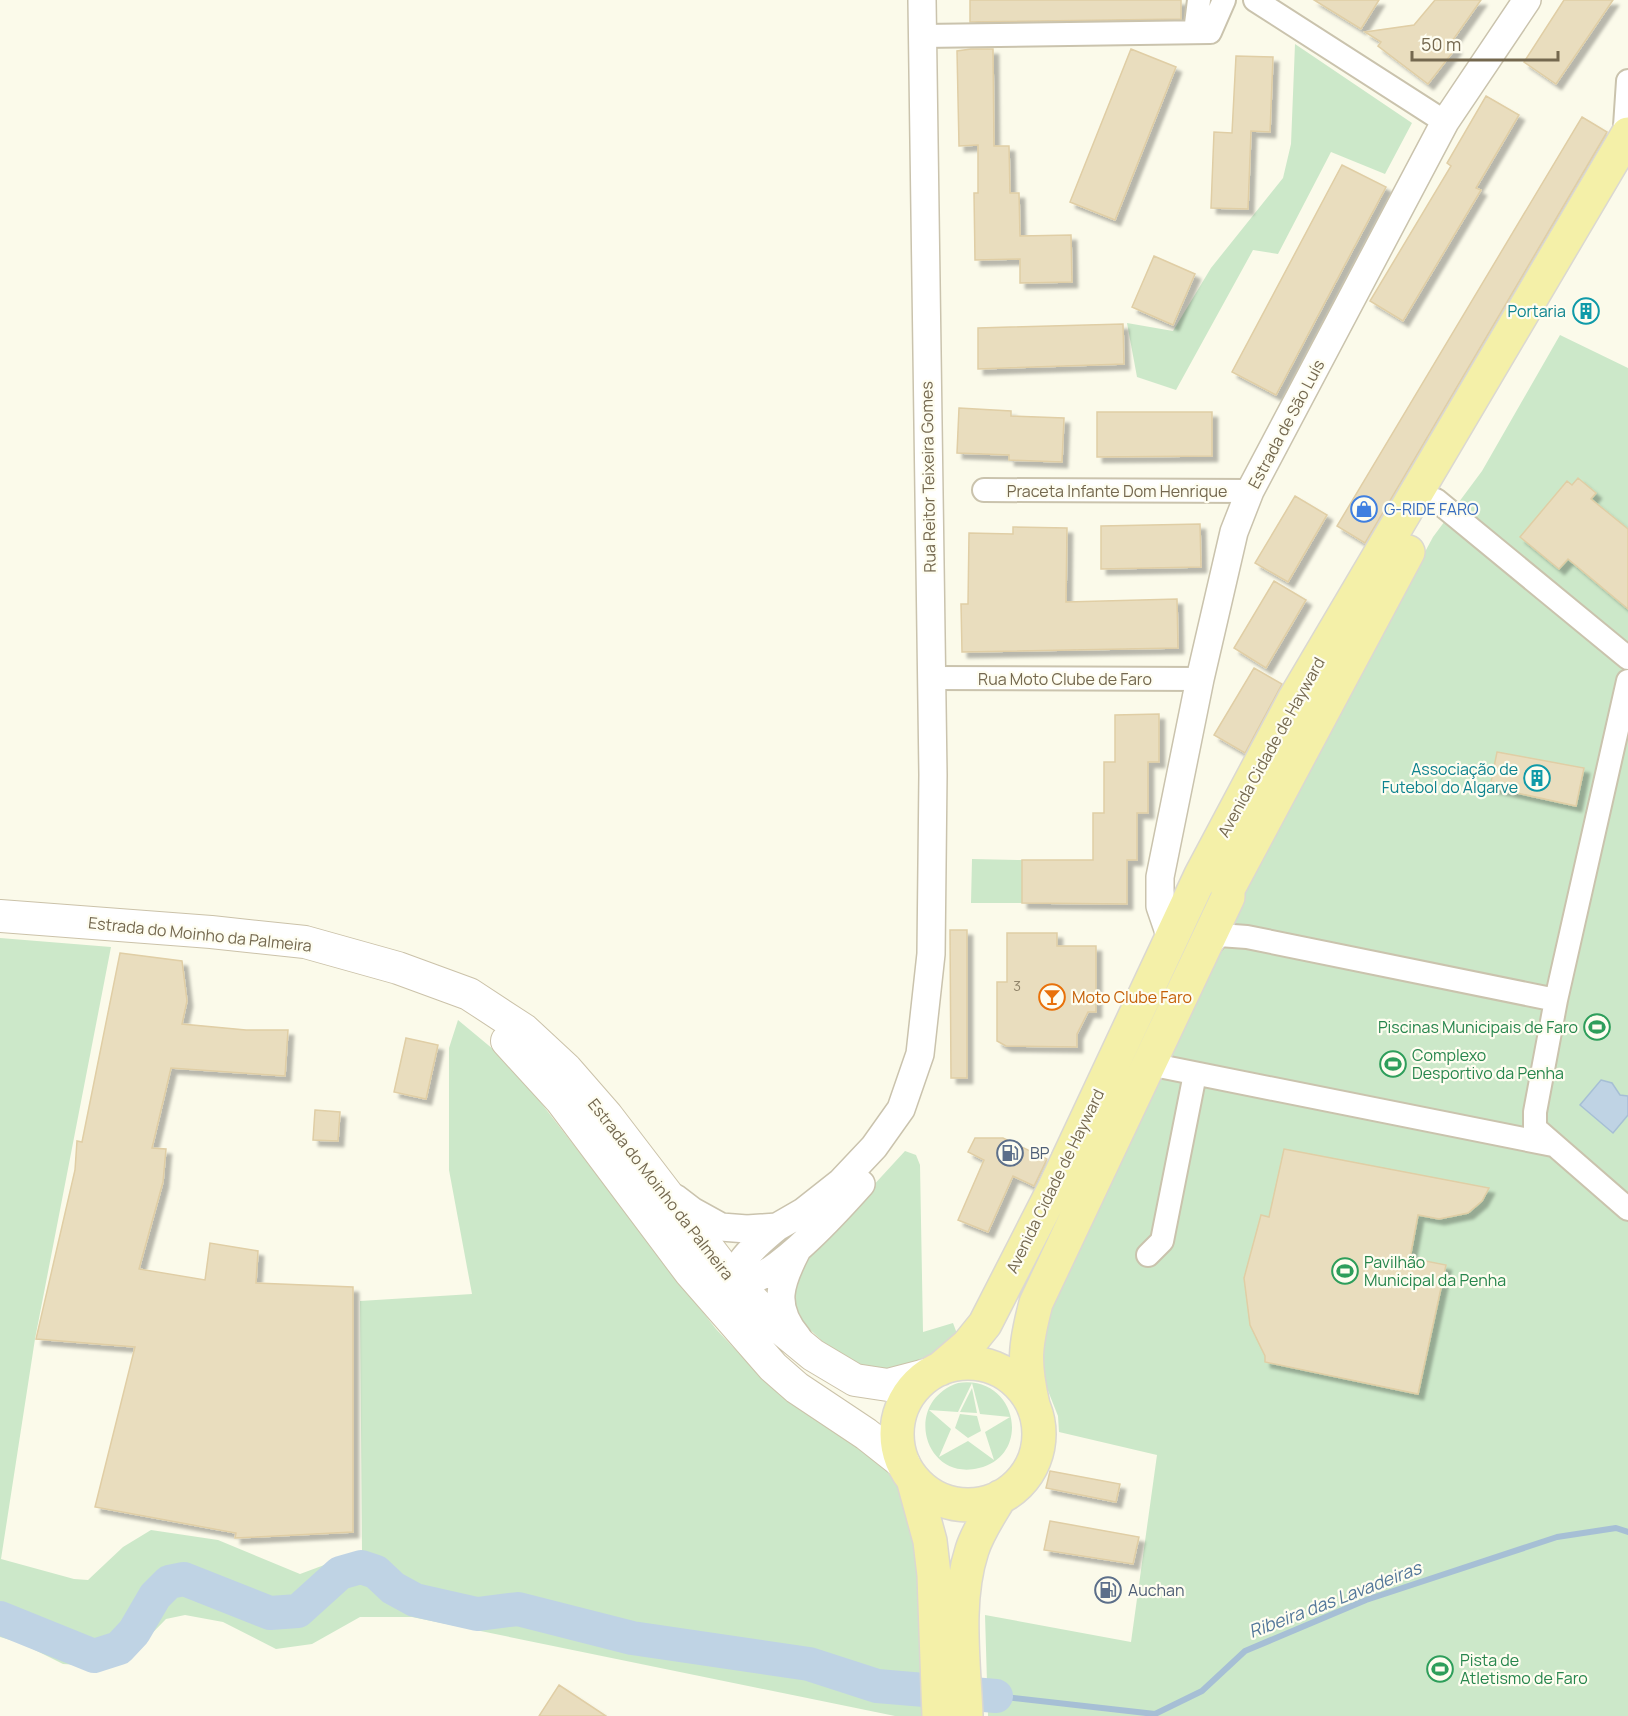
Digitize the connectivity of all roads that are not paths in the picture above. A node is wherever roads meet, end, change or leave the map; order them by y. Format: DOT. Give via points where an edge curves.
graph roads {
  1 [pos="922,0"];
  2 [pos="1199,0"];
  3 [pos="1224,0"];
  4 [pos="1255,0"];
  5 [pos="1527,0"];
  6 [pos="1202,32"];
  7 [pos="922,36"];
  8 [pos="1628,81"];
  9 [pos="1445,122"];
  10 [pos="1627,149"];
  11 [pos="984,490"];
  12 [pos="1250,491"];
  13 [pos="1436,500"];
  14 [pos="1628,658"];
  15 [pos="931,678"];
  16 [pos="1200,679"];
  17 [pos="1628,681"];
  18 [pos="1174,896"];
  19 [pos="1228,897"];
  20 [pos="0,916"];
  21 [pos="1247,937"];
  22 [pos="931,954"];
  23 [pos="1199,958"];
  24 [pos="398,968"];
  25 [pos="1556,1000"];
  26 [pos="1149,1064"];
  27 [pos="1196,1074"];
  28 [pos="1557,1146"];
  29 [pos="660,1186"];
  30 [pos="1628,1209"];
  31 [pos="777,1227"];
  32 [pos="798,1248"];
  33 [pos="1148,1255"];
  34 [pos="690,1272"];
  35 [pos="734,1282"];
  36 [pos="746,1336"];
  37 [pos="813,1355"];
  38 [pos="935,1371"];
  39 [pos="1033,1405"];
  40 [pos="908,1471"];
  41 [pos="1000,1497"];
  42 [pos="950,1661"];
  43 [pos="939,1716"];
  44 [pos="966,1716"];
  1 -- 7 [label="street, Rua Reitor Teixeira Gomes"];
  2 -- 6 [label="street"];
  3 -- 6 [label="street"];
  4 -- 9 [label="street"];
  5 -- 9 [label="street, Estrada de São Luís"];
  6 -- 7 [label="street"];
  7 -- 15 [label="street, Rua Reitor Teixeira Gomes"];
  8 -- 10 [label="street"];
  9 -- 12 [label="street, Estrada de São Luís"];
  10 -- 13 [label="main road, Avenida Cidade de Hayward"];
  10 -- 18 [label="main road, Avenida Cidade de Hayward" via="1294,700 1241,796"];
  11 -- 12 [label="street, Praceta Infante Dom Henrique"];
  12 -- 16 [label="street, Estrada de São Luís" via="1234,532"];
  13 -- 14 [label="street"];
  13 -- 19 [label="main road, Avenida Cidade de Hayward" via="1228,889"];
  15 -- 16 [label="street, Rua Moto Clube de Faro"];
  15 -- 22 [label="street, Rua Reitor Teixeira Gomes"];
  16 -- 18 [label="street, Estrada de São Luís"];
  17 -- 25 [label="street"];
  18 -- 38 [label="main road, Avenida Cidade de Hayward" via="1171,938 1054,1189 985,1324 968,1345"];
  19 -- 21 [label="street" via="1226,920 1232,930"];
  19 -- 23 [label="main road, Avenida Cidade de Hayward"];
  20 -- 24 [label="main road, Estrada do Moinho da Palmeira" via="305,942"];
  21 -- 23 [label="street" via="1219,935"];
  21 -- 25 [label="street"];
  22 -- 31 [label="street" via="920,1054 901,1109 874,1147 841,1182"];
  22 -- 32 [label="street" via="934,1032 930,1056 908,1119 873,1171"];
  23 -- 26 [label="main road, Avenida Cidade de Hayward"];
  24 -- 29 [label="main road, Estrada do Moinho da Palmeira" via="469,994 524,1030 607,1116"];
  24 -- 34 [label="main road, Estrada do Moinho da Palmeira" via="466,1009 517,1050 561,1100"];
  25 -- 28 [label="street" via="1534,1112 1535,1128"];
  26 -- 27 [label="street"];
  26 -- 39 [label="main road, Avenida Cidade de Hayward" via="1036,1303 1026,1342 1025,1371"];
  27 -- 28 [label="street"];
  27 -- 33 [label="street" via="1162,1241"];
  28 -- 30 [label="street"];
  29 -- 31 [label="street" via="721,1227"];
  29 -- 35 [label="main road, Estrada do Moinho da Palmeira"];
  31 -- 35 [label="street" via="736,1268"];
  32 -- 35 [label="street" via="748,1282"];
  32 -- 37 [label="street" via="782,1280 781,1305 788,1326"];
  34 -- 35 [label="street" via="702,1278"];
  34 -- 36 [label="main road, Estrada do Moinho da Palmeira"];
  35 -- 36 [label="street" via="734,1311"];
  35 -- 37 [label="main road, Estrada do Moinho da Palmeira" via="778,1327"];
  36 -- 40 [label="main road, Estrada do Moinho da Palmeira" via="772,1367 797,1388 866,1434"];
  37 -- 38 [label="main road, Estrada do Moinho da Palmeira" via="855,1380 888,1385"];
  38 -- 39 [label="main road" via="961,1363 994,1368 1021,1386"];
  38 -- 40 [label="main road" via="914,1387 900,1414 897,1434"];
  39 -- 41 [label="main road" via="1039,1428 1033,1462 1021,1481"];
  40 -- 41 [label="main road" via="931,1495 953,1503 977,1504"];
  40 -- 42 [label="main road" via="930,1541"];
  41 -- 42 [label="main road" via="979,1533 967,1569 963,1614"];
  42 -- 43 [label="main road"];
  42 -- 44 [label="main road"];
}
